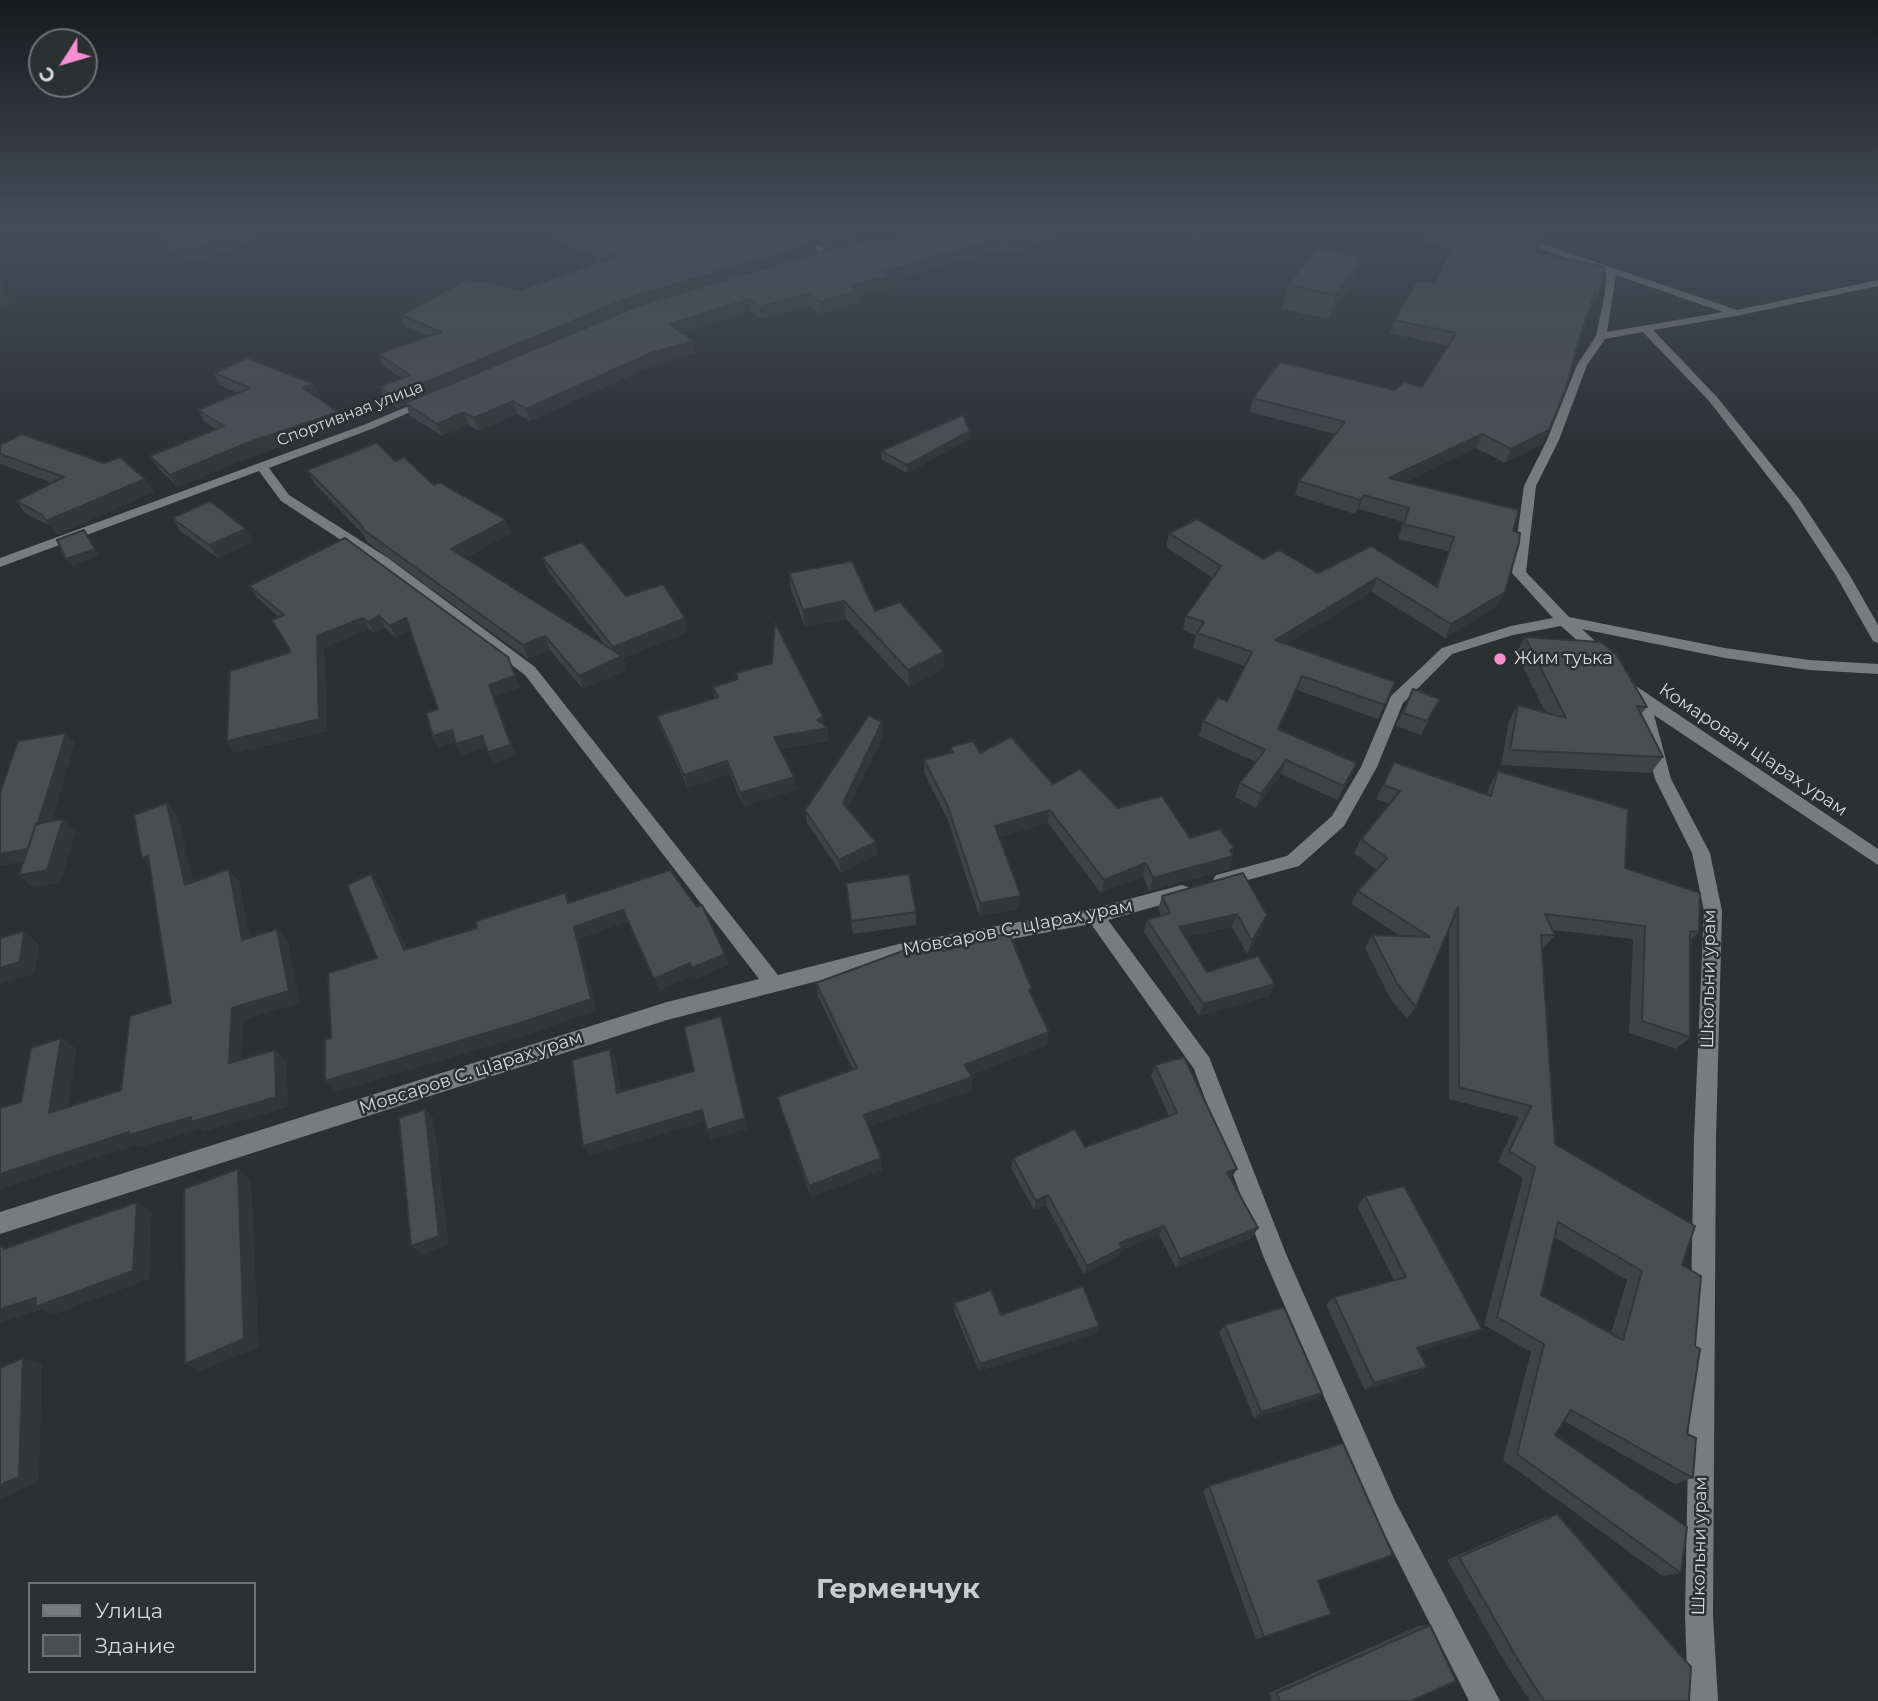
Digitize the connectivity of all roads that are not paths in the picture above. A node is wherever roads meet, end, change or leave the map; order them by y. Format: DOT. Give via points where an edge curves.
graph roads {
  1 [pos="1607,305"];
  2 [pos="1714,305"];
  3 [pos="1772,305"];
  4 [pos="1736,313"];
  5 [pos="1646,330"];
  6 [pos="1601,336"];
  7 [pos="447,394"];
  8 [pos="261,465"];
  9 [pos="0,563"];
  10 [pos="1564,621"];
  11 [pos="1878,638"];
  12 [pos="1878,669"];
  13 [pos="1642,699"];
  14 [pos="1878,858"];
  15 [pos="1096,916"];
  16 [pos="774,984"];
  17 [pos="0,1223"];
  18 [pos="1485,1701"];
  19 [pos="1703,1701"];
  1 -- 6 [label="street"];
  2 -- 4 [label="street"];
  3 -- 4 [label="street"];
  4 -- 5 [label="street"];
  5 -- 6 [label="street"];
  5 -- 11 [label="street" via="1713,399 1795,503"];
  6 -- 10 [label="street" via="1581,365 1530,486 1519,573"];
  7 -- 8 [label="street, Спортивная улица"];
  8 -- 9 [label="street, Спортивная улица"];
  8 -- 16 [label="street" via="285,498 383,561 530,671"];
  10 -- 12 [label="street" via="1725,653"];
  10 -- 13 [label="street, Школьни урам" via="1613,665"];
  10 -- 15 [label="street, Мовсаров С. цIарах урам" via="1447,651 1396,700 1369,767 1338,821 1293,861"];
  13 -- 14 [label="street, Комарован цIарах урам"];
  13 -- 19 [label="street, Школьни урам" via="1663,779 1701,853 1713,911 1705,1138 1699,1616"];
  15 -- 16 [label="street, Мовсаров С. цIарах урам" via="899,952"];
  15 -- 18 [label="street" via="1202,1064 1276,1258 1386,1510"];
  16 -- 17 [label="street, Мовсаров С. цIарах урам" via="654,1015"];
}
